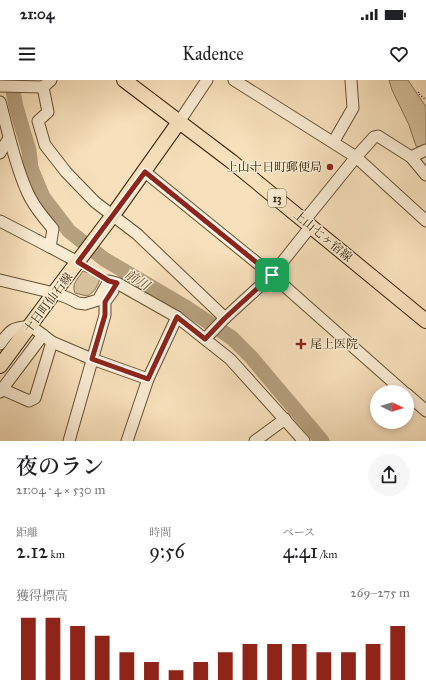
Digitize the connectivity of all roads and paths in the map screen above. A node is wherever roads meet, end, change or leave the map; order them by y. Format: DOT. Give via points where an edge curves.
graph roads {
  1 [pos="124,80"];
  2 [pos="207,80"];
  3 [pos="234,80"];
  4 [pos="351,80"];
  5 [pos="47,84"];
  6 [pos="0,86"];
  7 [pos="419,92"];
  8 [pos="426,100"];
  9 [pos="0,102"];
  10 [pos="179,122"];
  11 [pos="9,138"];
  12 [pos="334,141"];
  13 [pos="426,150"];
  14 [pos="0,153"];
  15 [pos="356,156"];
  16 [pos="411,157"];
  17 [pos="145,172"];
  18 [pos="426,175"];
  19 [pos="113,215"];
  20 [pos="0,221"];
  21 [pos="426,221"];
  22 [pos="308,223"];
  23 [pos="50,247"];
  24 [pos="80,259"];
  25 [pos="272,275"];
  26 [pos="0,280"];
  27 [pos="113,282"];
  28 [pos="54,293"];
  29 [pos="177,317"];
  30 [pos="225,318"];
  31 [pos="426,321"];
  32 [pos="30,326"];
  33 [pos="43,335"];
  34 [pos="205,339"];
  35 [pos="52,342"];
  36 [pos="0,344"];
  37 [pos="92,359"];
  38 [pos="0,366"];
  39 [pos="148,379"];
  40 [pos="396,385"];
  41 [pos="1,391"];
  42 [pos="414,400"];
  43 [pos="426,411"];
  44 [pos="285,419"];
  45 [pos="69,441"];
  46 [pos="127,441"];
  47 [pos="255,441"];
  48 [pos="304,441"];
  1 -- 10 [label="main road, 上山七ヶ宿線 / 13"];
  2 -- 10 [label="street"];
  3 -- 12 [label="street"];
  4 -- 12 [label="street" via="353,108"];
  5 -- 6 [label="street" via="27,87"];
  5 -- 19 [label="street" via="48,112 38,121 45,145 66,172"];
  7 -- 8 [label="path"];
  9 -- 11 [label="street"];
  10 -- 17 [label="main road, 十日町仙石線"];
  10 -- 22 [label="main road, 上山七ヶ宿線 / 13"];
  11 -- 14 [label="street"];
  11 -- 23 [label="street" via="26,190 53,230"];
  12 -- 15 [label="street"];
  13 -- 16 [label="street"];
  15 -- 16 [label="street" via="378,136"];
  15 -- 21 [label="street"];
  15 -- 22 [label="street"];
  16 -- 18 [label="street"];
  17 -- 19 [label="main road, 十日町仙石線"];
  17 -- 25 [label="street"];
  19 -- 24 [label="main road, 十日町仙石線"];
  19 -- 30 [label="street"];
  20 -- 23 [label="street"];
  22 -- 25 [label="street"];
  22 -- 31 [label="main road, 上山七ヶ宿線 / 13"];
  23 -- 24 [label="street"];
  24 -- 27 [label="path"];
  24 -- 28 [label="main road, 十日町仙石線"];
  25 -- 30 [label="street"];
  25 -- 40 [label="street"];
  26 -- 28 [label="street"];
  27 -- 28 [label="street" via="98,300 91,303 78,303"];
  27 -- 29 [label="street"];
  27 -- 37 [label="street" via="105,302 105,315"];
  28 -- 32 [label="main road, 十日町仙石線"];
  29 -- 34 [label="street"];
  29 -- 39 [label="street"];
  30 -- 34 [label="street"];
  32 -- 33 [label="street"];
  32 -- 36 [label="street" via="15,328"];
  32 -- 38 [label="main road, 十日町仙石線"];
  33 -- 35 [label="street"];
  33 -- 41 [label="street"];
  34 -- 44 [label="street" via="230,359"];
  35 -- 37 [label="street"];
  35 -- 41 [label="street" via="35,398 29,401"];
  37 -- 39 [label="street"];
  37 -- 45 [label="street"];
  39 -- 46 [label="street"];
  42 -- 43 [label="street"];
  44 -- 47 [label="street"];
  44 -- 48 [label="street"];
}
